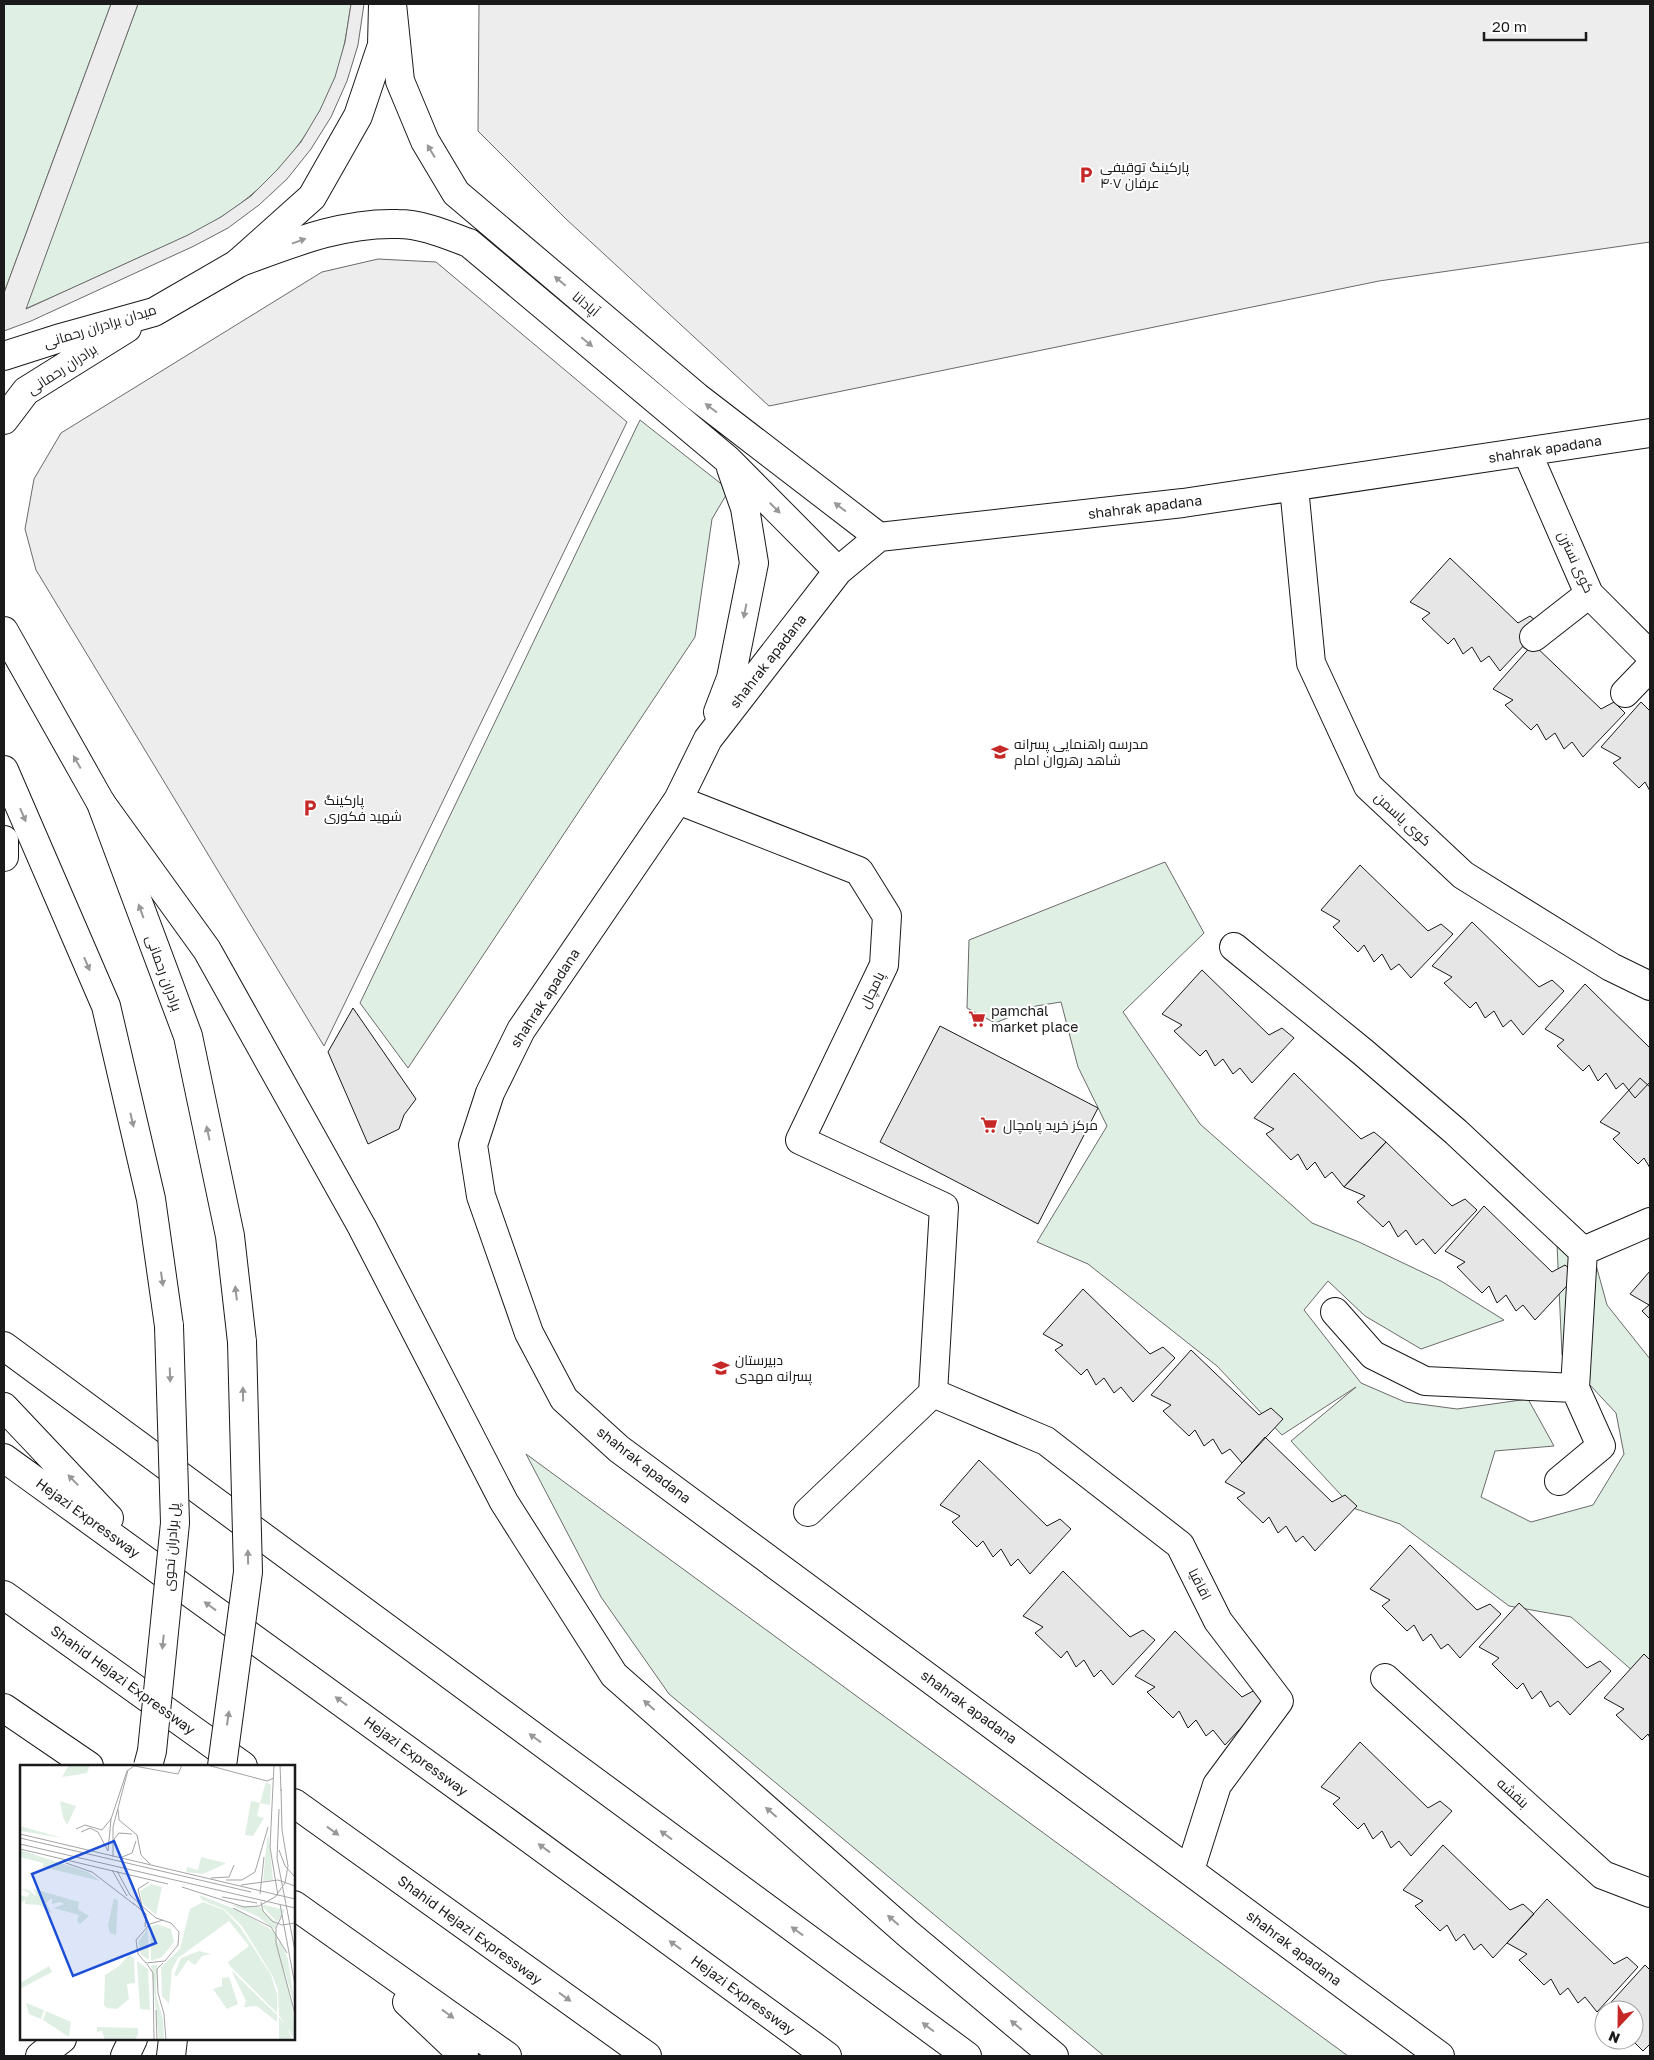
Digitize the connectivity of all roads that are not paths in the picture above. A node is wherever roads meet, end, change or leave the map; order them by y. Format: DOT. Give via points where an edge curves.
graph roads {
  1 [pos="383,4"];
  2 [pos="392,4"];
  3 [pos="237,264"];
  4 [pos="154,312"];
  5 [pos="4,356"];
  6 [pos="4,420"];
  7 [pos="1650,433"];
  8 [pos="1527,452"];
  9 [pos="728,460"];
  10 [pos="1294,487"];
  11 [pos="879,537"];
  12 [pos="838,572"];
  13 [pos="1589,594"];
  14 [pos="4,631"];
  15 [pos="1534,636"];
  16 [pos="1650,655"];
  17 [pos="1650,667"];
  18 [pos="1625,694"];
  19 [pos="708,739"];
  20 [pos="4,770"];
  21 [pos="678,800"];
  22 [pos="101,803"];
  23 [pos="4,840"];
  24 [pos="4,857"];
  25 [pos="1234,947"];
  26 [pos="1650,986"];
  27 [pos="1650,1222"];
  28 [pos="1583,1251"];
  29 [pos="1335,1312"];
  30 [pos="4,1346"];
  31 [pos="1575,1388"];
  32 [pos="933,1393"];
  33 [pos="4,1407"];
  34 [pos="4,1458"];
  35 [pos="1559,1481"];
  36 [pos="808,1512"];
  37 [pos="155,1566"];
  38 [pos="4,1595"];
  39 [pos="1385,1678"];
  40 [pos="4,1708"];
  41 [pos="4,1730"];
  42 [pos="50,1740"];
  43 [pos="88,1765"];
  44 [pos="148,1765"];
  45 [pos="222,1765"];
  46 [pos="242,1765"];
  47 [pos="295,1804"];
  48 [pos="1190,1870"];
  49 [pos="1650,1893"];
  50 [pos="295,1906"];
  51 [pos="331,1930"];
  52 [pos="61,2040"];
  53 [pos="66,2040"];
  54 [pos="133,2040"];
  55 [pos="172,2040"];
  56 [pos="40,2056"];
  57 [pos="58,2056"];
  58 [pos="125,2056"];
  59 [pos="171,2056"];
  60 [pos="464,2056"];
  61 [pos="506,2056"];
  62 [pos="647,2056"];
  63 [pos="827,2056"];
  64 [pos="967,2056"];
  65 [pos="1054,2056"];
  66 [pos="1440,2056"];
  1 -- 3 [label="main road, میدان برادران رحمانی" via="382,45 358,116 335,157 312,197"];
  11 -- 2 [label="main road, آپادانا, one-way" via="696,397 456,193 425,141 400,81"];
  3 -- 4 [label="main road, میدان برادران رحمانی"];
  3 -- 9 [label="main road, آپادانا, one-way" via="327,231 364,225 400,224 442,233 469,244"];
  4 -- 5 [label="main road, میدان برادران رحمانی"];
  4 -- 6 [label="main road, برادران رحمانی" via="26,391"];
  7 -- 8 [label="main road, shahrak apadana"];
  8 -- 10 [label="main road, shahrak apadana"];
  8 -- 13 [label="main road, کوی نسترن"];
  9 -- 12 [label="main road, آپادانا, one-way"];
  9 -- 19 [label="main road, one-way" via="745,508 754,563 731,678"];
  10 -- 11 [label="main road, shahrak apadana" via="1183,503"];
  10 -- 26 [label="main road, کوی یاسمن" via="1311,663 1368,786 1463,876 1611,967"];
  11 -- 12 [label="main road, shahrak apadana"];
  12 -- 19 [label="main road, shahrak apadana"];
  13 -- 15 [label="main road"];
  13 -- 16 [label="main road, کوی نسترن"];
  22 -- 14 [label="main road, برادران رحمانی, one-way"];
  17 -- 18 [label="main road"];
  19 -- 21 [label="main road, shahrak apadana"];
  20 -- 44 [label="main road, پل برادران نحوی, one-way, bridge" via="106,1006 151,1199 169,1326 175,1523"];
  21 -- 32 [label="main road, پامچال" via="859,871 888,916 884,965 800,1140 944,1207"];
  21 -- 48 [label="main road, shahrak apadana" via="521,1030 490,1093 473,1145 481,1196 529,1333 564,1399 620,1449"];
  45 -- 22 [label="main road, برادران رحمانی, one-way, bridge" via="248,1572 242,1342 230,1236 188,1036"];
  65 -- 22 [label="main road, one-way" via="908,1933 614,1675 504,1502 362,1227 207,950"];
  23 -- 24 [label="main road"];
  25 -- 28 [label="main road" via="1456,1132"];
  27 -- 28 [label="main road"];
  28 -- 31 [label="main road"];
  29 -- 31 [label="main road" via="1373,1355 1425,1381"];
  64 -- 30 [label="main road, one-way"];
  31 -- 35 [label="main road" via="1601,1446"];
  32 -- 36 [label="main road"];
  32 -- 48 [label="main road, اقاقیا" via="1046,1441 1180,1545 1218,1621 1280,1701 1217,1784"];
  37 -- 33 [label="main road, one-way"];
  34 -- 37 [label="main road, Hejazi Expressway"];
  63 -- 37 [label="main road, Hejazi Expressway, one-way"];
  38 -- 46 [label="main road, Shahid Hejazi Expressway"];
  39 -- 49 [label="main road, بنفشه" via="1603,1875"];
  40 -- 42 [label="main road"];
  41 -- 42 [label="main road"];
  42 -- 43 [label="main road"];
  47 -- 62 [label="main road, Shahid Hejazi Expressway, one-way"];
  48 -- 66 [label="main road, shahrak apadana"];
  50 -- 51 [label="main road"];
  51 -- 60 [label="main road"];
  51 -- 61 [label="main road, one-way"];
  52 -- 56 [label="main road"];
  53 -- 57 [label="main road"];
  54 -- 58 [label="main road"];
  55 -- 59 [label="main road"];
}
